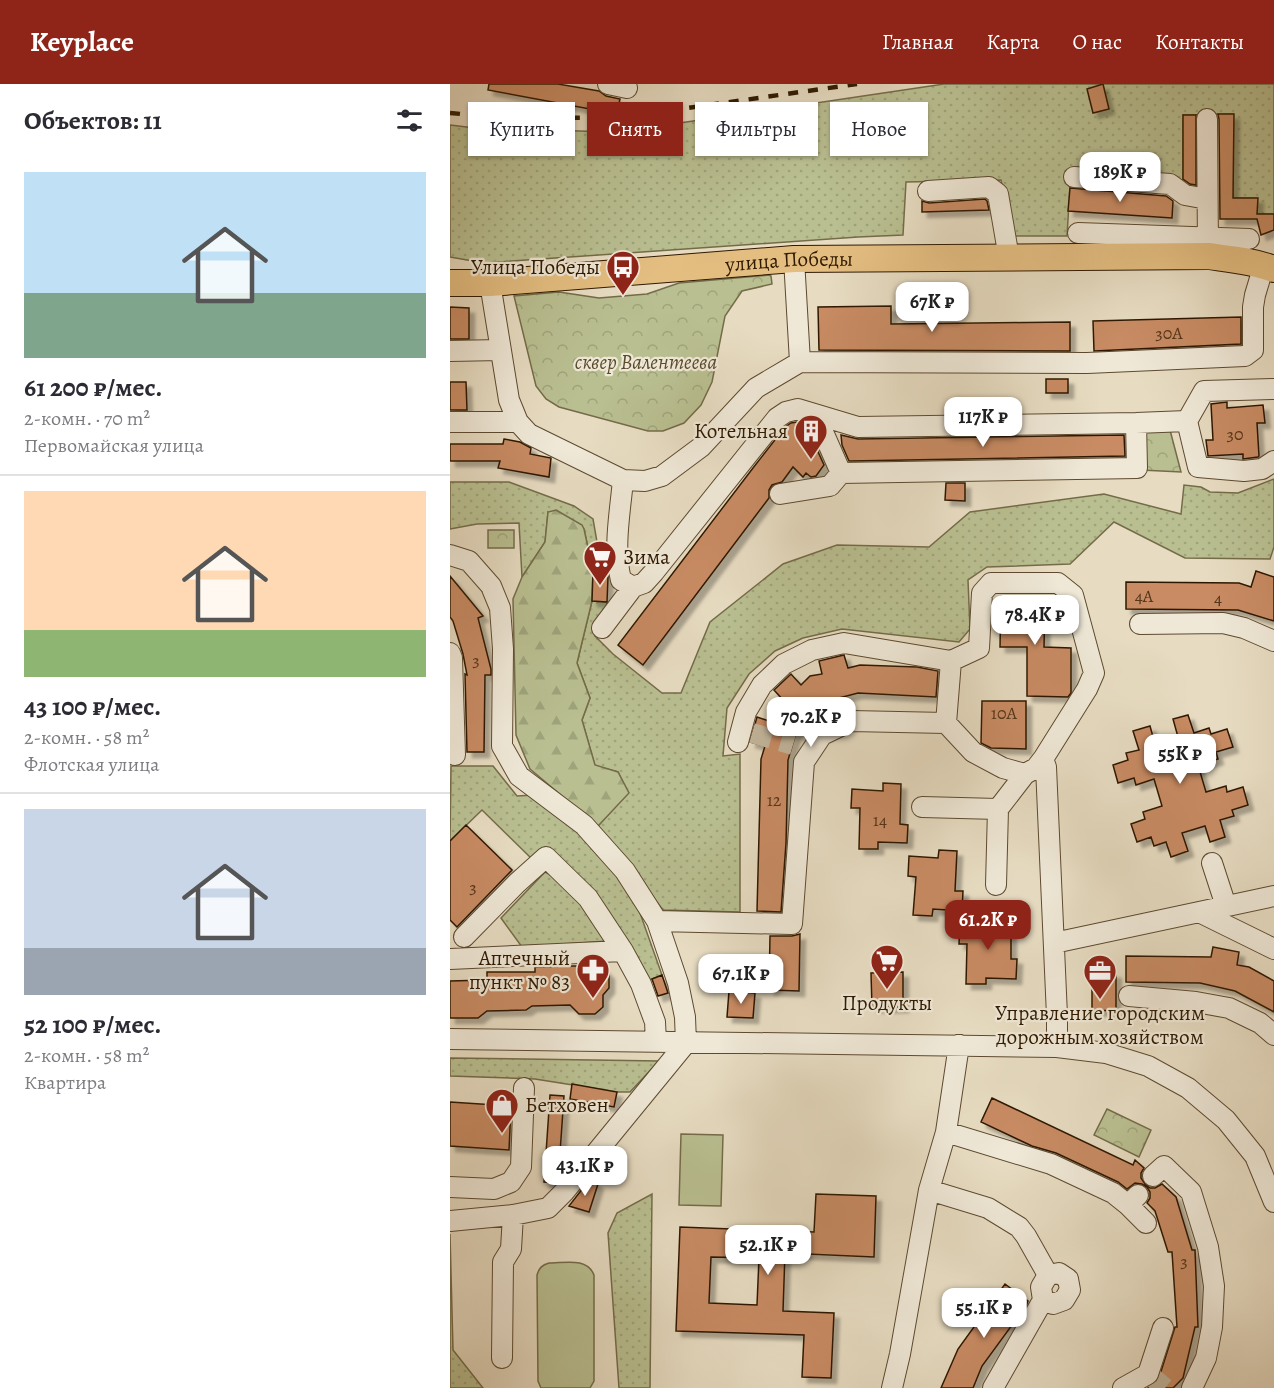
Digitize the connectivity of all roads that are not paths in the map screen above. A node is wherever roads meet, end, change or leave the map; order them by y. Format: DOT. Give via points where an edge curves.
graph roads {
  1 [pos="1207,119"];
  2 [pos="1074,177"];
  3 [pos="928,191"];
  4 [pos="1207,199"];
  5 [pos="1078,233"];
  6 [pos="1249,239"];
  7 [pos="1207,247"];
  8 [pos="1009,258"];
  9 [pos="794,259"];
  10 [pos="1269,267"];
  11 [pos="450,283"];
  12 [pos="490,283"];
  13 [pos="500,350"];
  14 [pos="450,351"];
  15 [pos="800,362"];
  16 [pos="1274,389"];
  17 [pos="813,414"];
  18 [pos="1187,421"];
  19 [pos="450,422"];
  20 [pos="518,422"];
  21 [pos="1136,423"];
  22 [pos="1274,461"];
  23 [pos="841,472"];
  24 [pos="623,480"];
  25 [pos="780,494"];
  26 [pos="450,555"];
  27 [pos="633,587"];
  28 [pos="1140,624"];
  29 [pos="602,628"];
  30 [pos="1274,641"];
  31 [pos="450,653"];
  32 [pos="951,661"];
  33 [pos="946,723"];
  34 [pos="744,735"];
  35 [pos="455,754"];
  36 [pos="1043,759"];
  37 [pos="1025,774"];
  38 [pos="922,807"];
  39 [pos="998,809"];
  40 [pos="1212,863"];
  41 [pos="996,885"];
  42 [pos="1274,896"];
  43 [pos="1226,906"];
  44 [pos="1198,912"];
  45 [pos="657,921"];
  46 [pos="464,937"];
  47 [pos="1054,943"];
  48 [pos="1274,949"];
  49 [pos="623,951"];
  50 [pos="450,959"];
  51 [pos="1129,996"];
  52 [pos="1274,1035"];
  53 [pos="450,1039"];
  54 [pos="656,1042"];
  55 [pos="686,1043"];
  56 [pos="959,1045"];
  57 [pos="1057,1047"];
  58 [pos="524,1088"];
  59 [pos="946,1132"];
  60 [pos="1153,1176"];
  61 [pos="450,1187"];
  62 [pos="494,1189"];
  63 [pos="929,1190"];
  64 [pos="1274,1202"];
  65 [pos="505,1216"];
  66 [pos="450,1221"];
  67 [pos="1146,1223"];
  68 [pos="1047,1275"];
  69 [pos="1043,1300"];
  70 [pos="1163,1328"];
  71 [pos="502,1358"];
  72 [pos="892,1388"];
  73 [pos="993,1388"];
  74 [pos="1123,1388"];
  75 [pos="1192,1388"];
  1 -- 4 [label="street"];
  2 -- 4 [label="street" via="1170,184 1185,195"];
  3 -- 8 [label="street" via="989,187 998,194"];
  4 -- 7 [label="street"];
  5 -- 7 [label="street"];
  6 -- 7 [label="street"];
  7 -- 8 [label="main road, улица Победы"];
  7 -- 10 [label="main road, улица Победы"];
  8 -- 9 [label="main road, улица Победы"];
  9 -- 12 [label="main road, улица Победы"];
  9 -- 15 [label="street"];
  10 -- 15 [label="street" via="1255,295 1253,350 1245,356 1087,363"];
  11 -- 12 [label="main road, улица Победы"];
  12 -- 13 [label="street"];
  13 -- 14 [label="street"];
  13 -- 20 [label="street" via="509,400"];
  15 -- 24 [label="street" via="756,388 701,447 662,476 645,481"];
  16 -- 18 [label="street" via="1204,391"];
  17 -- 21 [label="street" via="858,427"];
  17 -- 23 [label="street"];
  17 -- 27 [label="street" via="798,409 777,418 654,572 644,583"];
  18 -- 21 [label="street"];
  18 -- 22 [label="street" via="1198,466 1244,471 1262,469"];
  19 -- 20 [label="street"];
  20 -- 24 [label="street" via="529,434"];
  21 -- 23 [label="street" via="1137,468"];
  23 -- 25 [label="street" via="830,486"];
  24 -- 27 [label="street" via="617,565 621,580"];
  26 -- 45 [label="street" via="469,561 491,586 500,608 502,746 519,777 584,825 625,871"];
  27 -- 29 [label="street"];
  28 -- 30 [label="street" via="1223,623"];
  31 -- 35 [label="street"];
  32 -- 33 [label="street"];
  32 -- 34 [label="street" via="844,643 812,650 784,664 762,684 746,712"];
  32 -- 36 [label="street" via="979,648 982,593 991,583 1058,583 1073,595 1094,673"];
  33 -- 37 [label="street" via="973,753"];
  33 -- 45 [label="street" via="851,721 802,748 792,924"];
  36 -- 37 [label="street"];
  36 -- 47 [label="street"];
  37 -- 39 [label="street"];
  38 -- 39 [label="street"];
  39 -- 41 [label="street"];
  40 -- 43 [label="street"];
  42 -- 43 [label="street"];
  43 -- 44 [label="street"];
  44 -- 47 [label="street"];
  44 -- 48 [label="street"];
  45 -- 55 [label="street" via="678,983"];
  46 -- 49 [label="street" via="546,857 588,898"];
  47 -- 57 [label="street"];
  49 -- 50 [label="street"];
  49 -- 54 [label="street" via="655,1022"];
  51 -- 52 [label="street" via="1229,1008 1260,1023"];
  53 -- 54 [label="street"];
  54 -- 55 [label="street"];
  55 -- 56 [label="street"];
  55 -- 65 [label="street" via="548,1208"];
  56 -- 57 [label="street"];
  56 -- 59 [label="street"];
  57 -- 64 [label="street" via="1106,1053 1138,1062 1188,1088 1226,1120 1255,1156"];
  58 -- 62 [label="street" via="521,1167 511,1182"];
  59 -- 63 [label="street"];
  59 -- 67 [label="street" via="1051,1164 1133,1200"];
  60 -- 75 [label="street" via="1164,1166 1191,1192 1208,1247 1214,1286 1212,1327 1206,1358"];
  61 -- 62 [label="street"];
  62 -- 65 [label="street"];
  63 -- 68 [label="street" via="988,1208 1019,1227"];
  63 -- 72 [label="street"];
  65 -- 66 [label="street"];
  65 -- 71 [label="street" via="511,1249 503,1262"];
  68 -- 69 [label="street" via="1041,1287"];
  68 -- 69 [label="street" via="1059,1273 1068,1280 1070,1290 1064,1300 1053,1304"];
  69 -- 73 [label="street"];
  70 -- 74 [label="street" via="1150,1376"];
}
